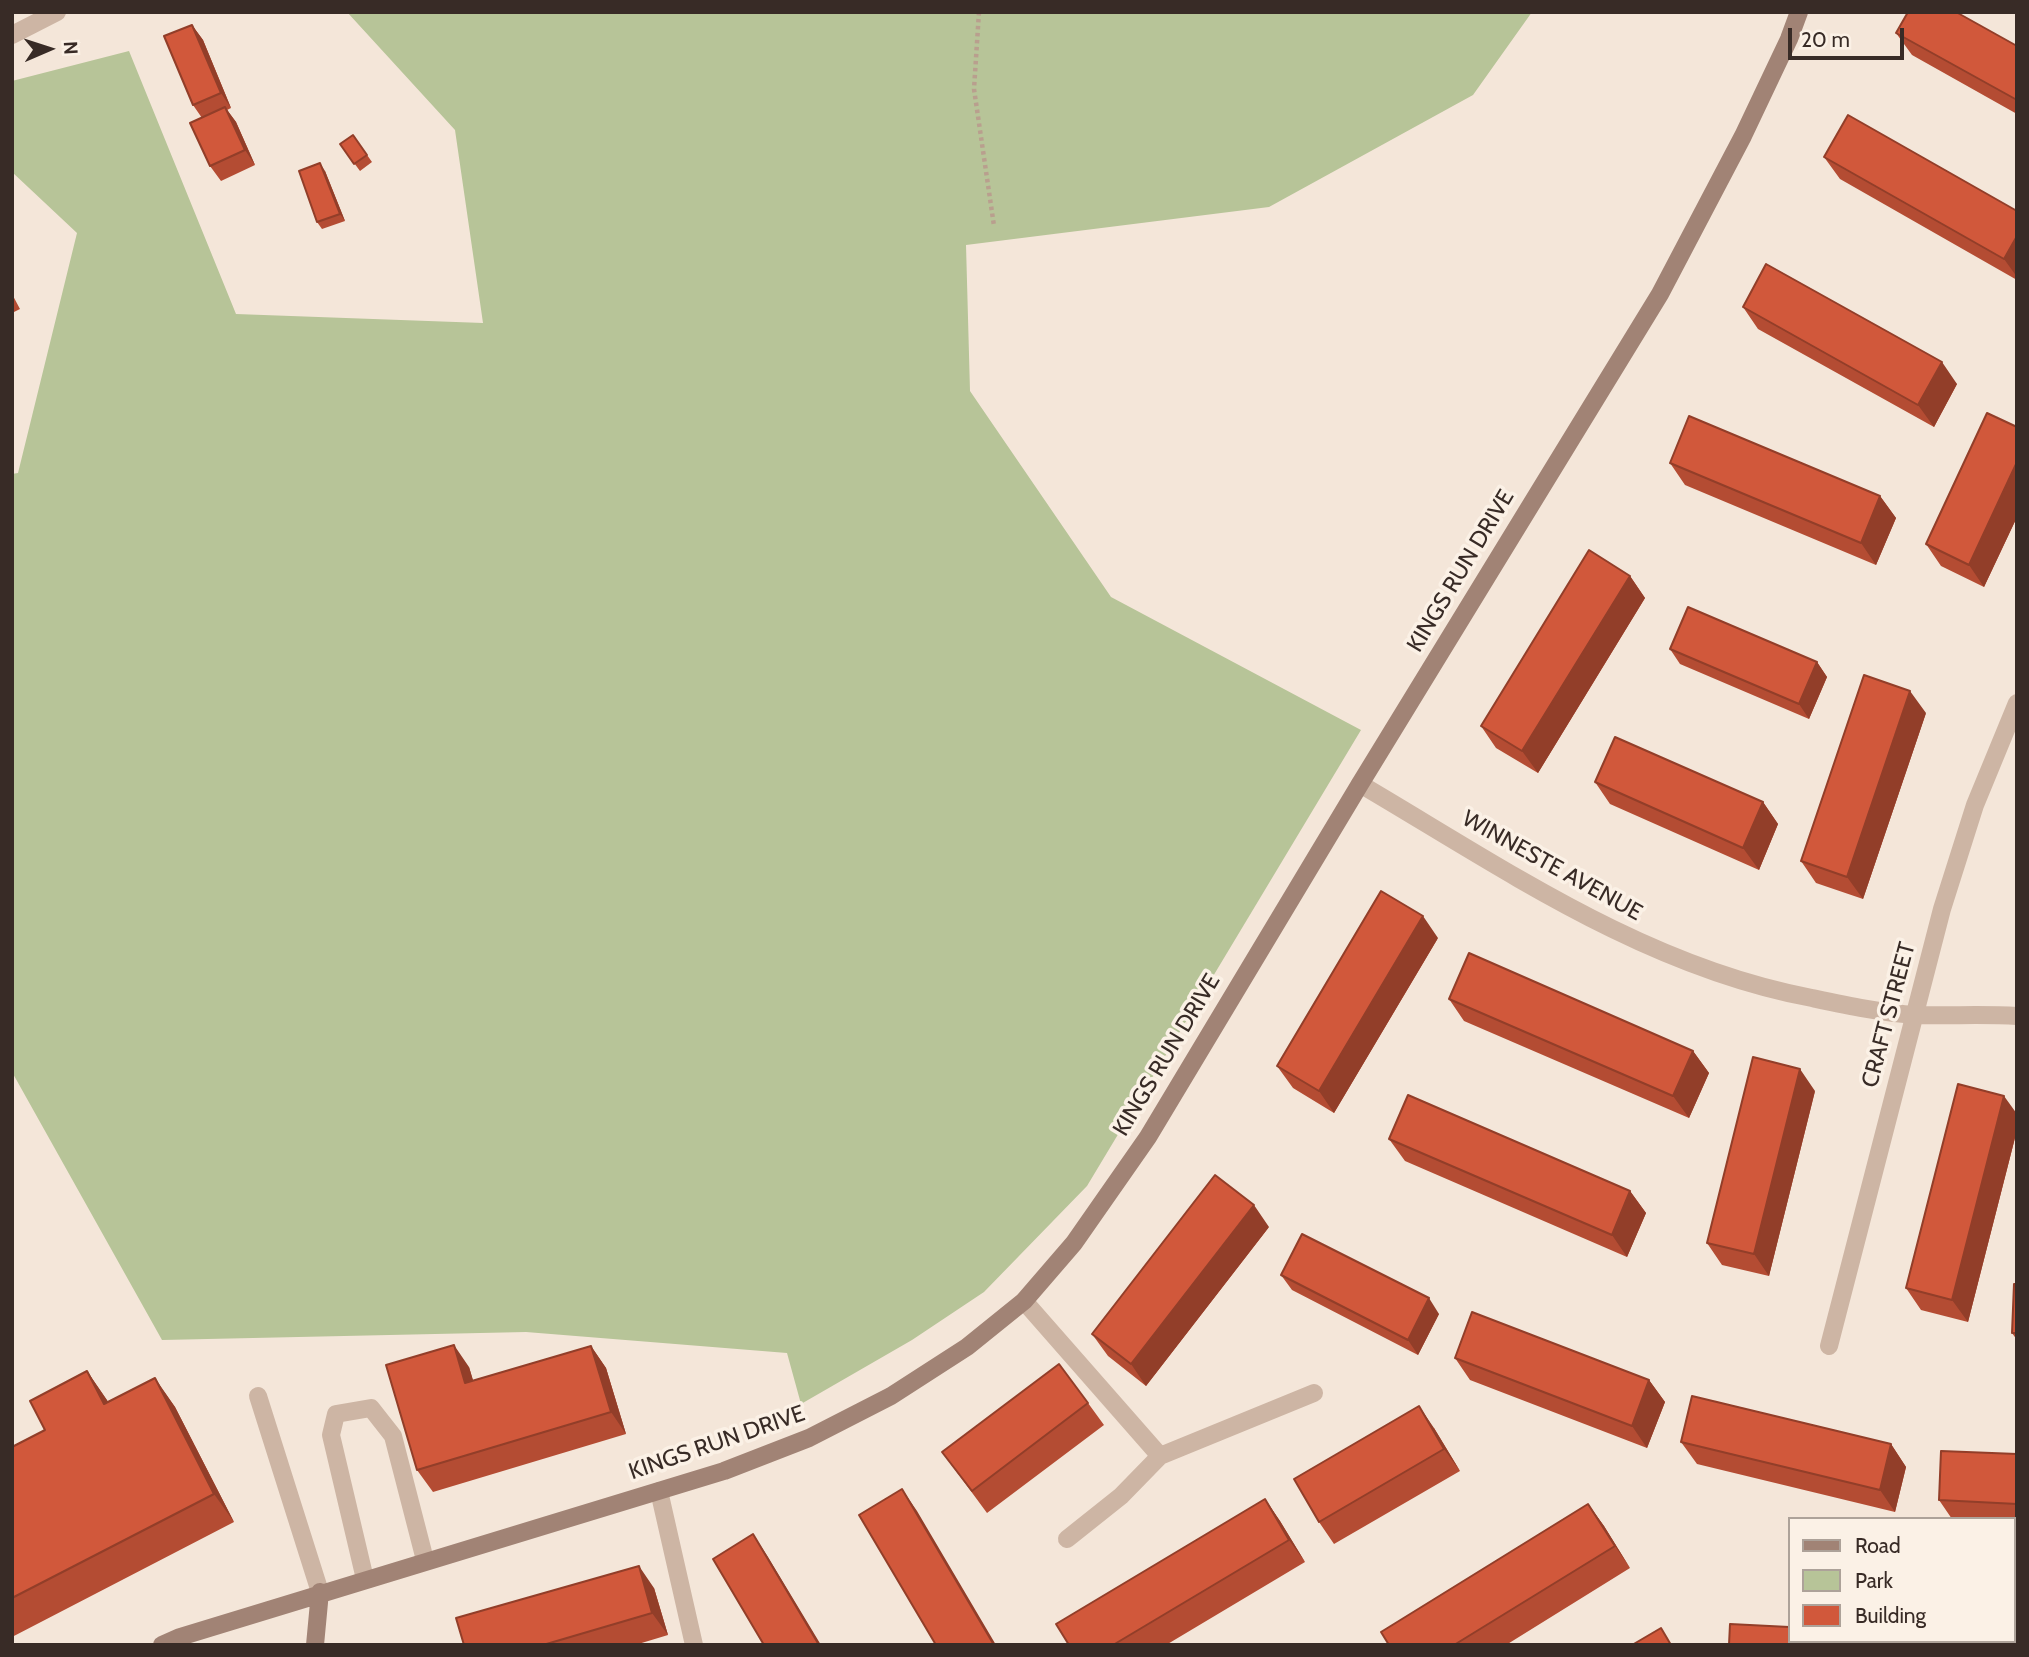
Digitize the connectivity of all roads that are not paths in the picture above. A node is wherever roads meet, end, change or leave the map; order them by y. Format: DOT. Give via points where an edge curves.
graph roads {
  1 [pos="57,12"];
  2 [pos="1798,12"];
  3 [pos="12,35"];
  4 [pos="2017,703"];
  5 [pos="1360,784"];
  6 [pos="1914,1015"];
  7 [pos="2017,1016"];
  8 [pos="1024,1301"];
  9 [pos="1829,1346"];
  10 [pos="1314,1393"];
  11 [pos="258,1396"];
  12 [pos="1160,1457"];
  13 [pos="659,1491"];
  14 [pos="1067,1539"];
  15 [pos="425,1560"];
  16 [pos="365,1579"];
  17 [pos="320,1592"];
  18 [pos="162,1645"];
  19 [pos="315,1645"];
  20 [pos="694,1645"];
  1 -- 3 [label="street"];
  2 -- 5 [label="street, KINGS RUN DRIVE" via="1744,136 1660,294"];
  4 -- 6 [label="street, CRAFT STREET" via="1975,805"];
  5 -- 6 [label="street, WINNESTE AVENUE" via="1561,904 1641,943 1724,975 1809,998"];
  5 -- 8 [label="street, KINGS RUN DRIVE" via="1147,1137 1074,1243"];
  6 -- 7 [label="street, WINNESTE AVENUE"];
  6 -- 9 [label="street, CRAFT STREET"];
  8 -- 12 [label="street"];
  8 -- 13 [label="street, KINGS RUN DRIVE" via="967,1347 891,1396 809,1438"];
  10 -- 12 [label="street"];
  11 -- 17 [label="street"];
  12 -- 14 [label="street"];
  13 -- 15 [label="street, KINGS RUN DRIVE"];
  13 -- 20 [label="street"];
  15 -- 16 [label="street, KINGS RUN DRIVE"];
  15 -- 16 [label="street" via="393,1436 372,1408 336,1414 331,1435"];
  16 -- 17 [label="street, KINGS RUN DRIVE"];
  17 -- 18 [label="street, KINGS RUN DRIVE"];
  17 -- 19 [label="street"];
}
